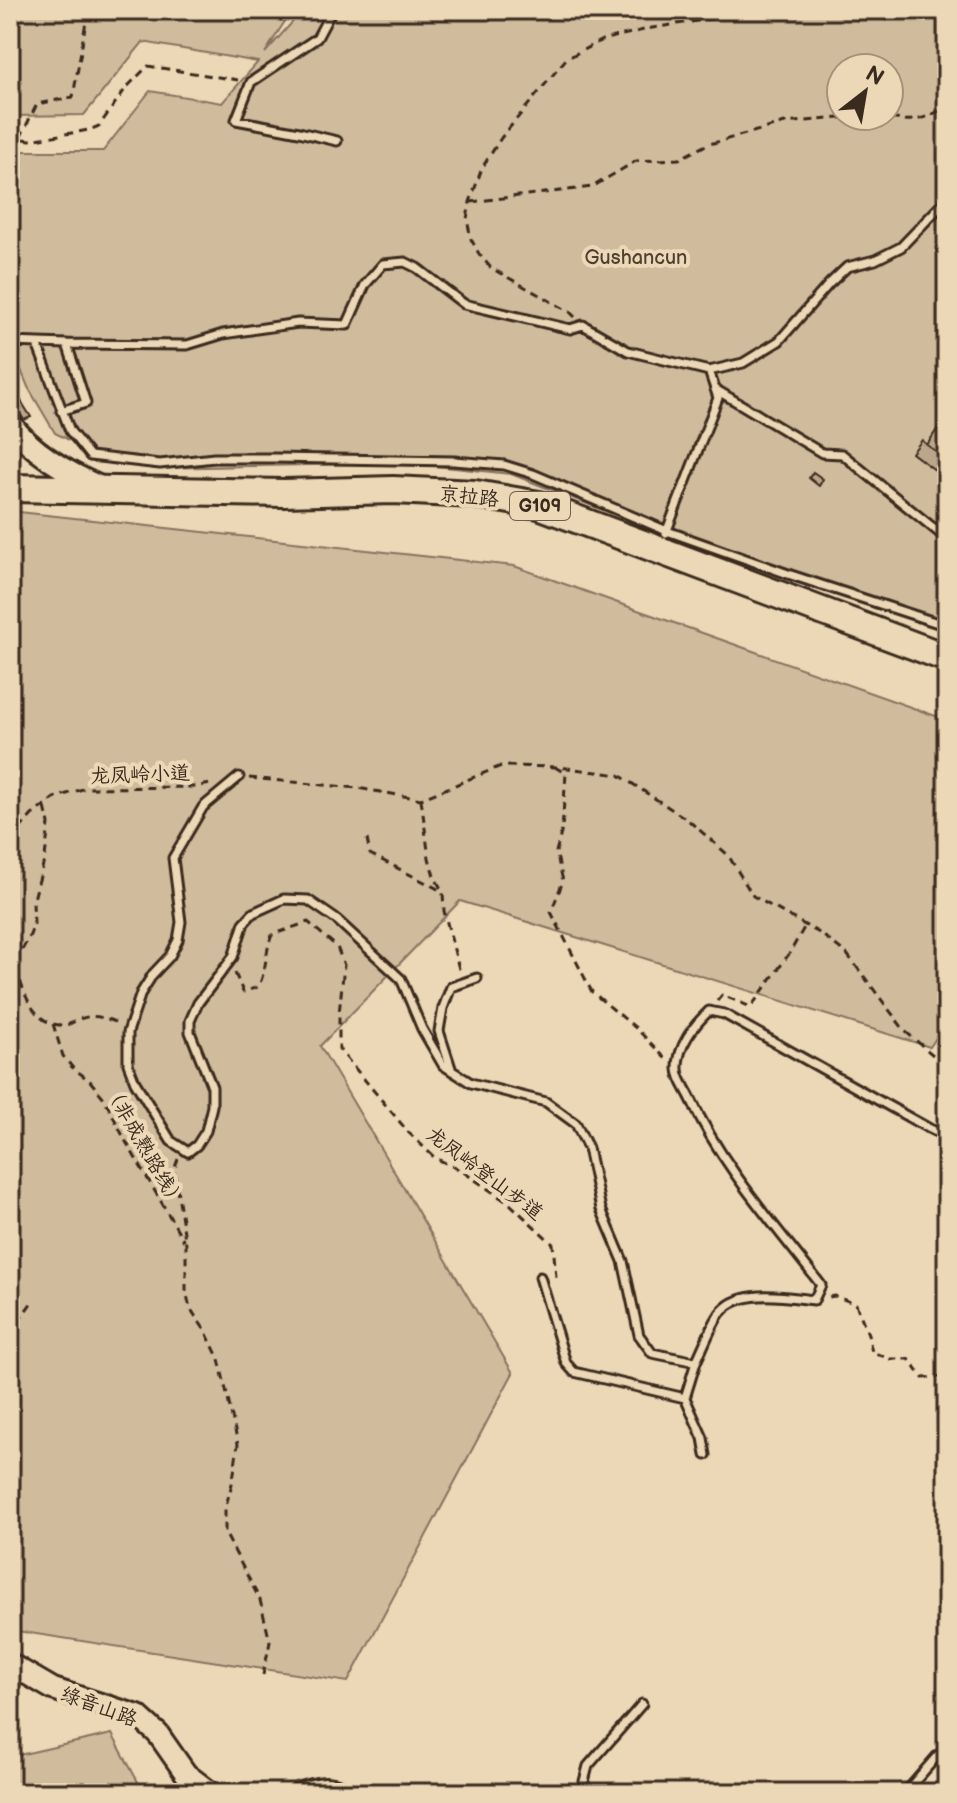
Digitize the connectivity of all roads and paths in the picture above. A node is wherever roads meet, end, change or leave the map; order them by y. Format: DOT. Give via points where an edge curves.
graph roads {
  1 [pos="88,10"];
  2 [pos="332,10"];
  3 [pos="747,10"];
  4 [pos="251,82"];
  5 [pos="947,106"];
  6 [pos="825,119"];
  7 [pos="905,120"];
  8 [pos="10,137"];
  9 [pos="20,138"];
  10 [pos="337,141"];
  11 [pos="947,199"];
  12 [pos="470,202"];
  13 [pos="583,325"];
  14 [pos="10,342"];
  15 [pos="37,344"];
  16 [pos="67,344"];
  17 [pos="709,371"];
  18 [pos="715,389"];
  19 [pos="61,411"];
  20 [pos="10,423"];
  21 [pos="10,488"];
  22 [pos="107,490"];
  23 [pos="947,539"];
  24 [pos="663,541"];
  25 [pos="947,626"];
  26 [pos="947,658"];
  27 [pos="555,767"];
  28 [pos="239,777"];
  29 [pos="421,799"];
  30 [pos="45,805"];
  31 [pos="367,839"];
  32 [pos="10,840"];
  33 [pos="443,892"];
  34 [pos="806,925"];
  35 [pos="233,957"];
  36 [pos="477,978"];
  37 [pos="463,983"];
  38 [pos="709,1011"];
  39 [pos="53,1024"];
  40 [pos="128,1032"];
  41 [pos="947,1067"];
  42 [pos="452,1071"];
  43 [pos="677,1071"];
  44 [pos="947,1137"];
  45 [pos="182,1148"];
  46 [pos="186,1245"];
  47 [pos="540,1277"];
  48 [pos="34,1299"];
  49 [pos="814,1300"];
  50 [pos="10,1333"];
  51 [pos="696,1362"];
  52 [pos="947,1376"];
  53 [pos="685,1398"];
  54 [pos="706,1455"];
  55 [pos="10,1664"];
  56 [pos="263,1675"];
  57 [pos="642,1704"];
  58 [pos="947,1750"];
  59 [pos="211,1793"];
  60 [pos="301,1793"];
  61 [pos="344,1793"];
  62 [pos="581,1793"];
  63 [pos="905,1793"];
  1 -- 9 [label="path" via="73,97 37,104"];
  2 -- 4 [label="lane" via="317,38"];
  3 -- 12 [label="path" via="602,40 566,59 501,138 482,168"];
  4 -- 9 [label="path" via="148,66 99,126"];
  4 -- 10 [label="lane" via="236,120"];
  5 -- 7 [label="path" via="928,118"];
  6 -- 12 [label="path" via="785,123 706,145 679,159 636,161 592,187"];
  8 -- 9 [label="path"];
  11 -- 17 [label="lane" via="901,247 847,267 779,341 743,363"];
  12 -- 13 [label="path" via="471,239 491,268 570,312"];
  13 -- 16 [label="lane" via="570,329 464,304 405,262 383,264 365,285 347,325 298,323 187,345"];
  13 -- 17 [label="lane" via="628,351"];
  14 -- 15 [label="lane"];
  15 -- 16 [label="lane"];
  15 -- 19 [label="lane"];
  16 -- 19 [label="lane" via="86,403"];
  17 -- 18 [label="lane"];
  18 -- 23 [label="lane" via="822,453 842,454"];
  18 -- 24 [label="lane" via="718,398"];
  19 -- 24 [label="lane" via="90,456 160,464 274,458 504,465 533,474"];
  20 -- 22 [label="street" via="59,467"];
  21 -- 22 [label="highway, 京拉路 / G109"];
  22 -- 24 [label="highway, 京拉路 / G109" via="475,494 539,505"];
  24 -- 25 [label="lane" via="791,575"];
  24 -- 26 [label="highway, 京拉路 / G109"];
  27 -- 29 [label="path" via="501,766"];
  27 -- 34 [label="path" via="619,775 688,820 728,855 753,896"];
  27 -- 43 [label="path" via="566,774 556,852 563,881 551,912 592,992"];
  28 -- 29 [label="path"];
  28 -- 30 [label="path, 龙凤岭小道" via="195,787 86,788"];
  28 -- 40 [label="lane" via="203,807 173,858 181,922 178,940 141,993"];
  29 -- 33 [label="path" via="429,858"];
  30 -- 32 [label="path, 龙凤岭小道"];
  30 -- 39 [label="path, （非成熟路线）" via="49,824 33,903 34,924 15,963 35,1013"];
  31 -- 33 [label="path" via="370,854"];
  33 -- 37 [label="path"];
  34 -- 38 [label="path" via="751,1007 722,995"];
  34 -- 41 [label="path" via="847,954 905,1031"];
  35 -- 42 [label="lane" via="244,923 253,913 284,899 308,900 401,979 422,1029"];
  35 -- 45 [label="lane" via="190,1021 212,1087 212,1106 197,1145 188,1152"];
  35 -- 47 [label="path, 龙凤岭登山步道" via="243,992 258,987 263,978 272,935 308,922 337,947 344,965 339,1049 435,1158 510,1204 553,1244 556,1277"];
  36 -- 37 [label="lane"];
  37 -- 42 [label="lane" via="451,987 439,1031"];
  38 -- 43 [label="lane" via="683,1045"];
  38 -- 44 [label="lane" via="724,1014"];
  39 -- 40 [label="path" via="103,1018"];
  39 -- 46 [label="path, （非成熟路线）" via="63,1056 104,1098"];
  40 -- 45 [label="lane" via="128,1064 135,1082 171,1141"];
  42 -- 51 [label="lane" via="471,1083 546,1102 576,1124 623,1261 639,1335 652,1353"];
  43 -- 49 [label="lane" via="734,1175 821,1285"];
  45 -- 46 [label="path" via="174,1170"];
  46 -- 56 [label="path" via="190,1308 219,1359 238,1444 225,1533 260,1600 270,1642"];
  47 -- 53 [label="lane" via="566,1363 574,1372"];
  48 -- 50 [label="path"];
  49 -- 51 [label="lane" via="767,1295 739,1299 722,1310"];
  49 -- 52 [label="path" via="835,1296 856,1304 872,1352 909,1359 923,1378"];
  51 -- 53 [label="lane"];
  53 -- 54 [label="lane"];
  55 -- 59 [label="street, 绿音山路" via="53,1689 138,1716 186,1774"];
  57 -- 62 [label="lane" via="588,1766"];
  58 -- 63 [label="lane"];
  60 -- 61 [label="street" via="320,1787"];
}
